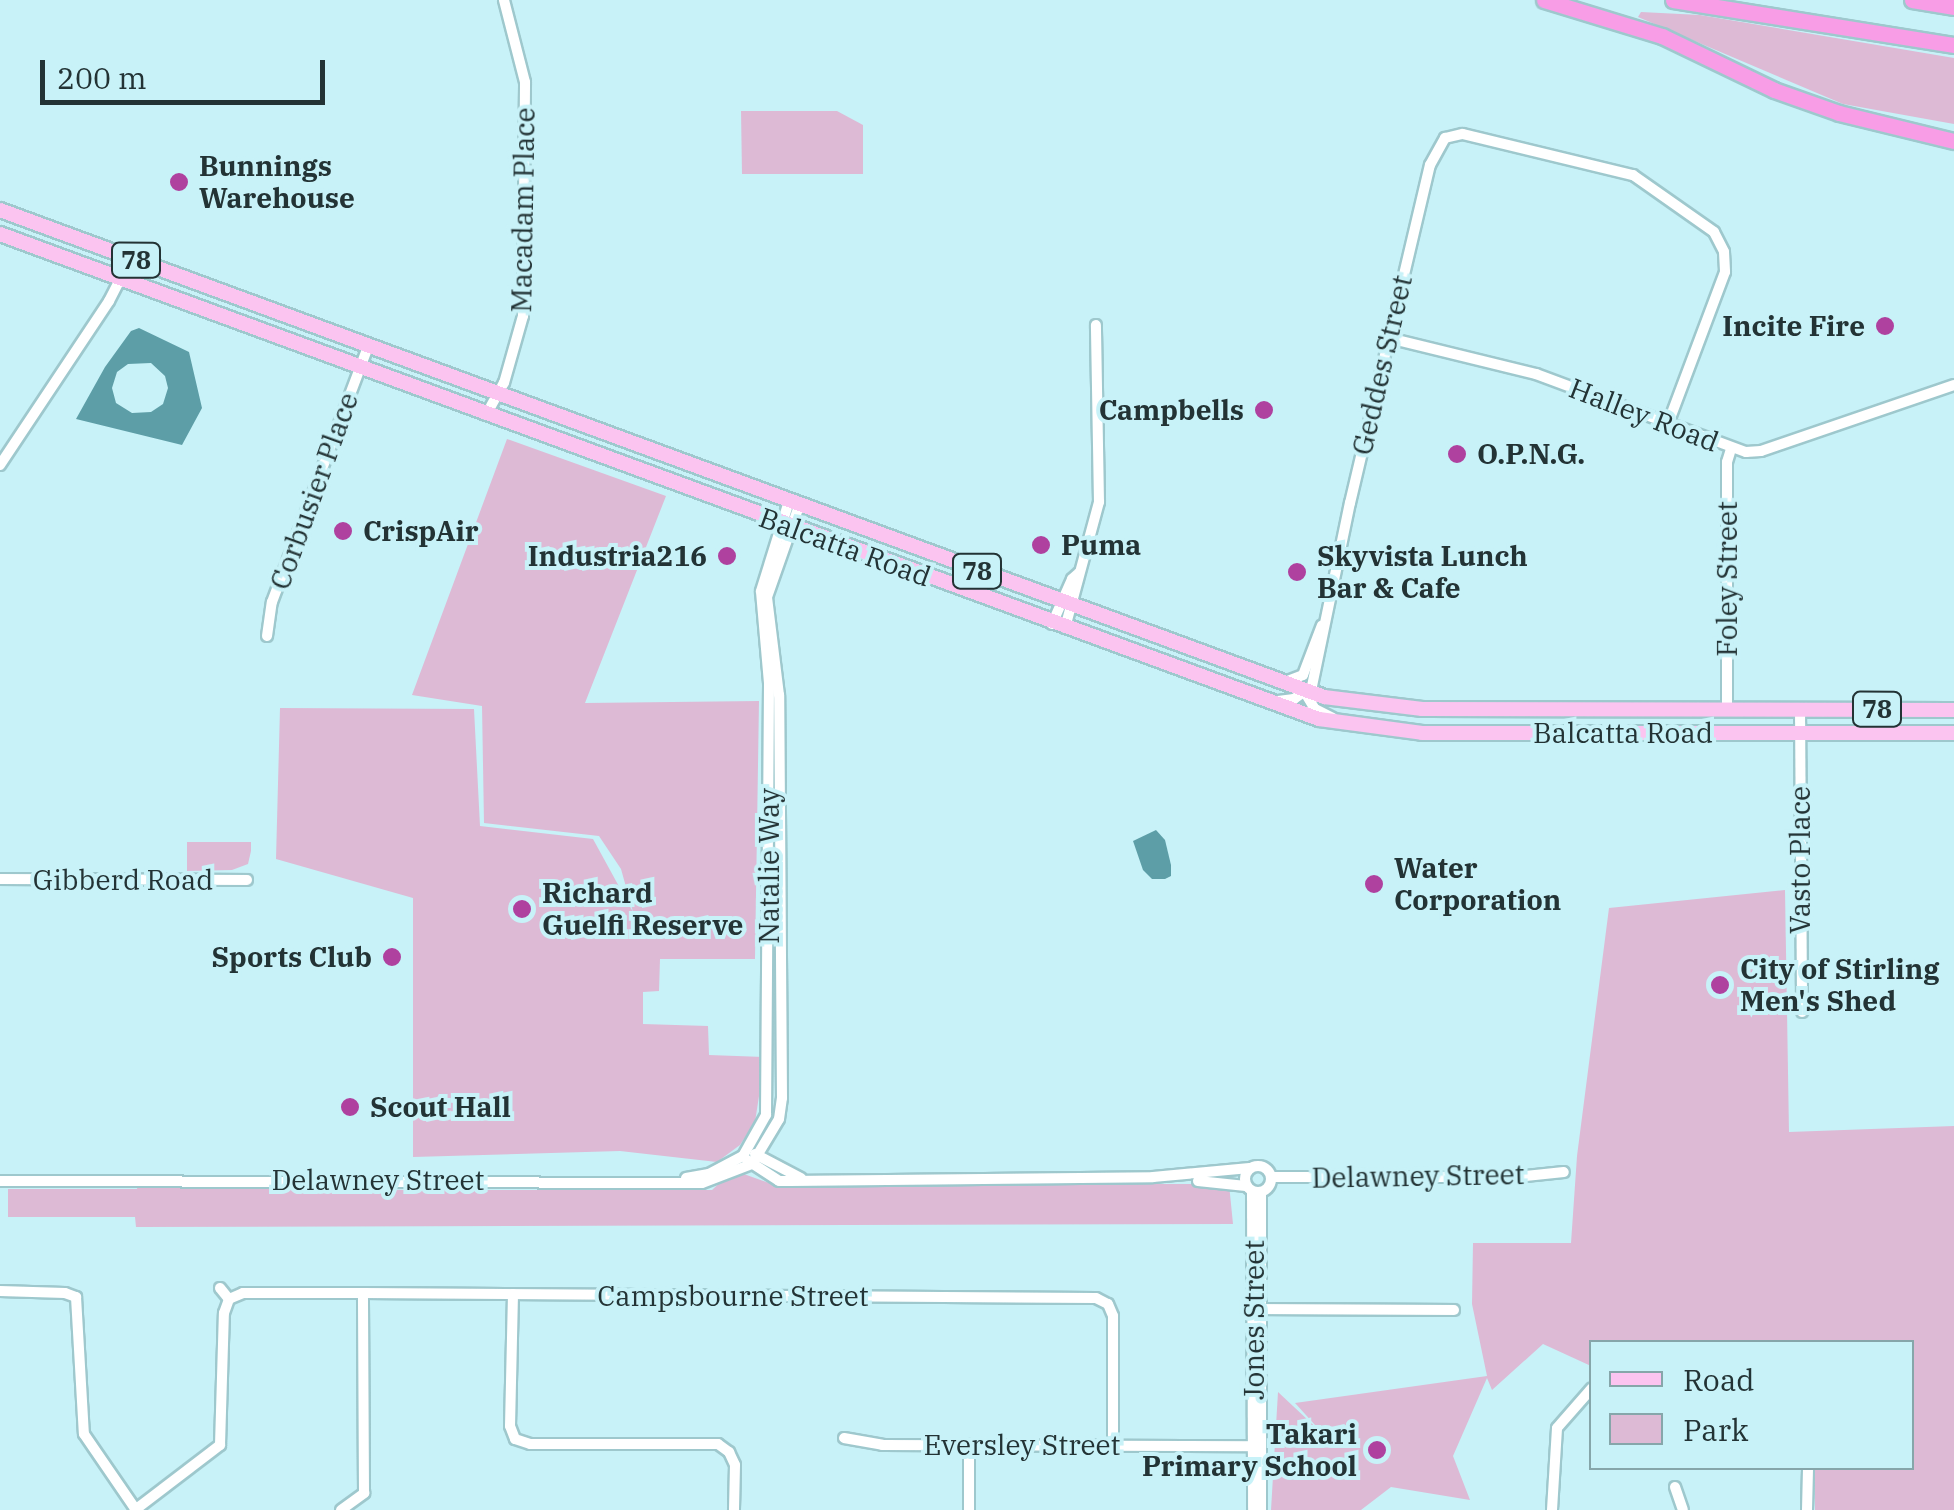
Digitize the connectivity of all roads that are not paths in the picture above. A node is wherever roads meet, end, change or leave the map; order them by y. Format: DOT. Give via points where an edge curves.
graph roads {
  1 [pos="504,0"];
  2 [pos="1544,0"];
  3 [pos="1673,0"];
  4 [pos="1912,0"];
  5 [pos="1954,6"];
  6 [pos="1954,44"];
  7 [pos="1954,138"];
  8 [pos="0,210"];
  9 [pos="0,234"];
  10 [pos="130,258"];
  11 [pos="122,280"];
  12 [pos="1096,325"];
  13 [pos="1389,338"];
  14 [pos="368,347"];
  15 [pos="359,368"];
  16 [pos="1954,385"];
  17 [pos="498,395"];
  18 [pos="486,415"];
  19 [pos="1668,424"];
  20 [pos="1731,449"];
  21 [pos="0,465"];
  22 [pos="794,503"];
  23 [pos="787,525"];
  24 [pos="1067,605"];
  25 [pos="1058,626"];
  26 [pos="267,636"];
  27 [pos="1309,689"];
  28 [pos="1255,698"];
  29 [pos="1800,708"];
  30 [pos="1727,710"];
  31 [pos="1954,710"];
  32 [pos="1346,724"];
  33 [pos="1800,733"];
  34 [pos="1954,733"];
  35 [pos="0,879"];
  36 [pos="247,880"];
  37 [pos="1802,1012"];
  38 [pos="750,1156"];
  39 [pos="1250,1168"];
  40 [pos="1564,1172"];
  41 [pos="1154,1177"];
  42 [pos="1271,1177"];
  43 [pos="0,1181"];
  44 [pos="1253,1189"];
  45 [pos="220,1288"];
  46 [pos="0,1290"];
  47 [pos="363,1293"];
  48 [pos="513,1294"];
  49 [pos="230,1299"];
  50 [pos="1257,1308"];
  51 [pos="1454,1310"];
  52 [pos="1589,1391"];
  53 [pos="844,1438"];
  54 [pos="969,1444"];
  55 [pos="1114,1446"];
  56 [pos="1257,1446"];
  57 [pos="1808,1470"];
  58 [pos="1675,1487"];
  59 [pos="136,1510"];
  60 [pos="341,1510"];
  61 [pos="734,1510"];
  62 [pos="969,1510"];
  63 [pos="1252,1510"];
  64 [pos="1261,1510"];
  65 [pos="1552,1510"];
  66 [pos="1683,1510"];
  67 [pos="1808,1510"];
  1 -- 17 [label="street, Macadam Place" via="524,82 524,300 516,351"];
  2 -- 7 [label="highway" via="1662,36 1774,90 1886,126"];
  3 -- 6 [label="highway"];
  4 -- 5 [label="highway"];
  8 -- 10 [label="main road, Balcatta Road / 78"];
  9 -- 11 [label="main road, Balcatta Road / 78"];
  10 -- 11 [label="street"];
  10 -- 14 [label="main road, Balcatta Road / 78"];
  11 -- 15 [label="main road, Balcatta Road / 78"];
  11 -- 21 [label="street"];
  12 -- 24 [label="street" via="1099,502"];
  13 -- 19 [label="street, Halley Road" via="1536,374"];
  13 -- 19 [label="street, Geddes Street" via="1434,152 1445,138 1463,134 1633,175 1714,232 1724,252 1725,272"];
  13 -- 27 [label="street, Geddes Street"];
  14 -- 15 [label="street, Corbusier Place"];
  14 -- 17 [label="main road, Balcatta Road / 78"];
  15 -- 18 [label="main road, Balcatta Road / 78"];
  15 -- 26 [label="street, Corbusier Place" via="272,602"];
  16 -- 20 [label="street, Halley Road" via="1762,451"];
  17 -- 18 [label="street, Macadam Place"];
  17 -- 22 [label="main road, Balcatta Road / 78"];
  18 -- 23 [label="main road, Balcatta Road / 78"];
  19 -- 20 [label="street, Halley Road"];
  20 -- 30 [label="street, Foley Street"];
  22 -- 23 [label="street, Natalie Way"];
  22 -- 24 [label="main road, Balcatta Road / 78"];
  23 -- 25 [label="main road, Balcatta Road / 78"];
  23 -- 38 [label="street, Natalie Way" via="767,597 779,694 782,1098 778,1119"];
  24 -- 25 [label="street"];
  24 -- 27 [label="main road, Balcatta Road / 78"];
  25 -- 28 [label="main road, Balcatta Road / 78"];
  27 -- 28 [label="street" via="1282,701"];
  27 -- 30 [label="main road, Balcatta Road / 78" via="1422,709"];
  27 -- 32 [label="street" via="1315,709"];
  28 -- 32 [label="main road, Balcatta Road / 78"];
  29 -- 30 [label="main road, Balcatta Road / 78"];
  29 -- 31 [label="main road, Balcatta Road / 78"];
  29 -- 33 [label="street, Vasto Place"];
  32 -- 33 [label="main road, Balcatta Road / 78" via="1422,733"];
  33 -- 34 [label="main road, Balcatta Road / 78"];
  33 -- 37 [label="street, Vasto Place"];
  35 -- 36 [label="street, Gibberd Road"];
  38 -- 41 [label="street" via="780,1181"];
  38 -- 43 [label="street, Delawney Street" via="710,1181"];
  39 -- 41 [label="street"];
  39 -- 42 [label="street" via="1264,1167"];
  39 -- 44 [label="street, Jones Street" via="1245,1174"];
  40 -- 42 [label="street, Delawney Street" via="1516,1178"];
  41 -- 44 [label="street"];
  42 -- 44 [label="street"];
  44 -- 50 [label="street, Jones Street"];
  45 -- 49 [label="street"];
  46 -- 59 [label="street" via="76,1297 84,1434"];
  47 -- 48 [label="street, Campsbourne Street"];
  47 -- 49 [label="street, Campsbourne Street" via="243,1293"];
  47 -- 60 [label="street" via="364,1492"];
  48 -- 55 [label="street, Campsbourne Street" via="1096,1298 1113,1316"];
  48 -- 61 [label="street" via="515,1440 718,1444 735,1465"];
  49 -- 59 [label="street" via="224,1313 220,1445"];
  50 -- 51 [label="street"];
  50 -- 56 [label="street, Jones Street"];
  52 -- 65 [label="street" via="1556,1428"];
  53 -- 54 [label="street, Eversley Street" via="882,1446"];
  54 -- 55 [label="street, Eversley Street"];
  54 -- 62 [label="street"];
  55 -- 56 [label="street, Eversley Street"];
  56 -- 63 [label="street, Jones Street"];
  56 -- 64 [label="street, Jones Street"];
  57 -- 67 [label="street"];
  58 -- 66 [label="street"];
}
